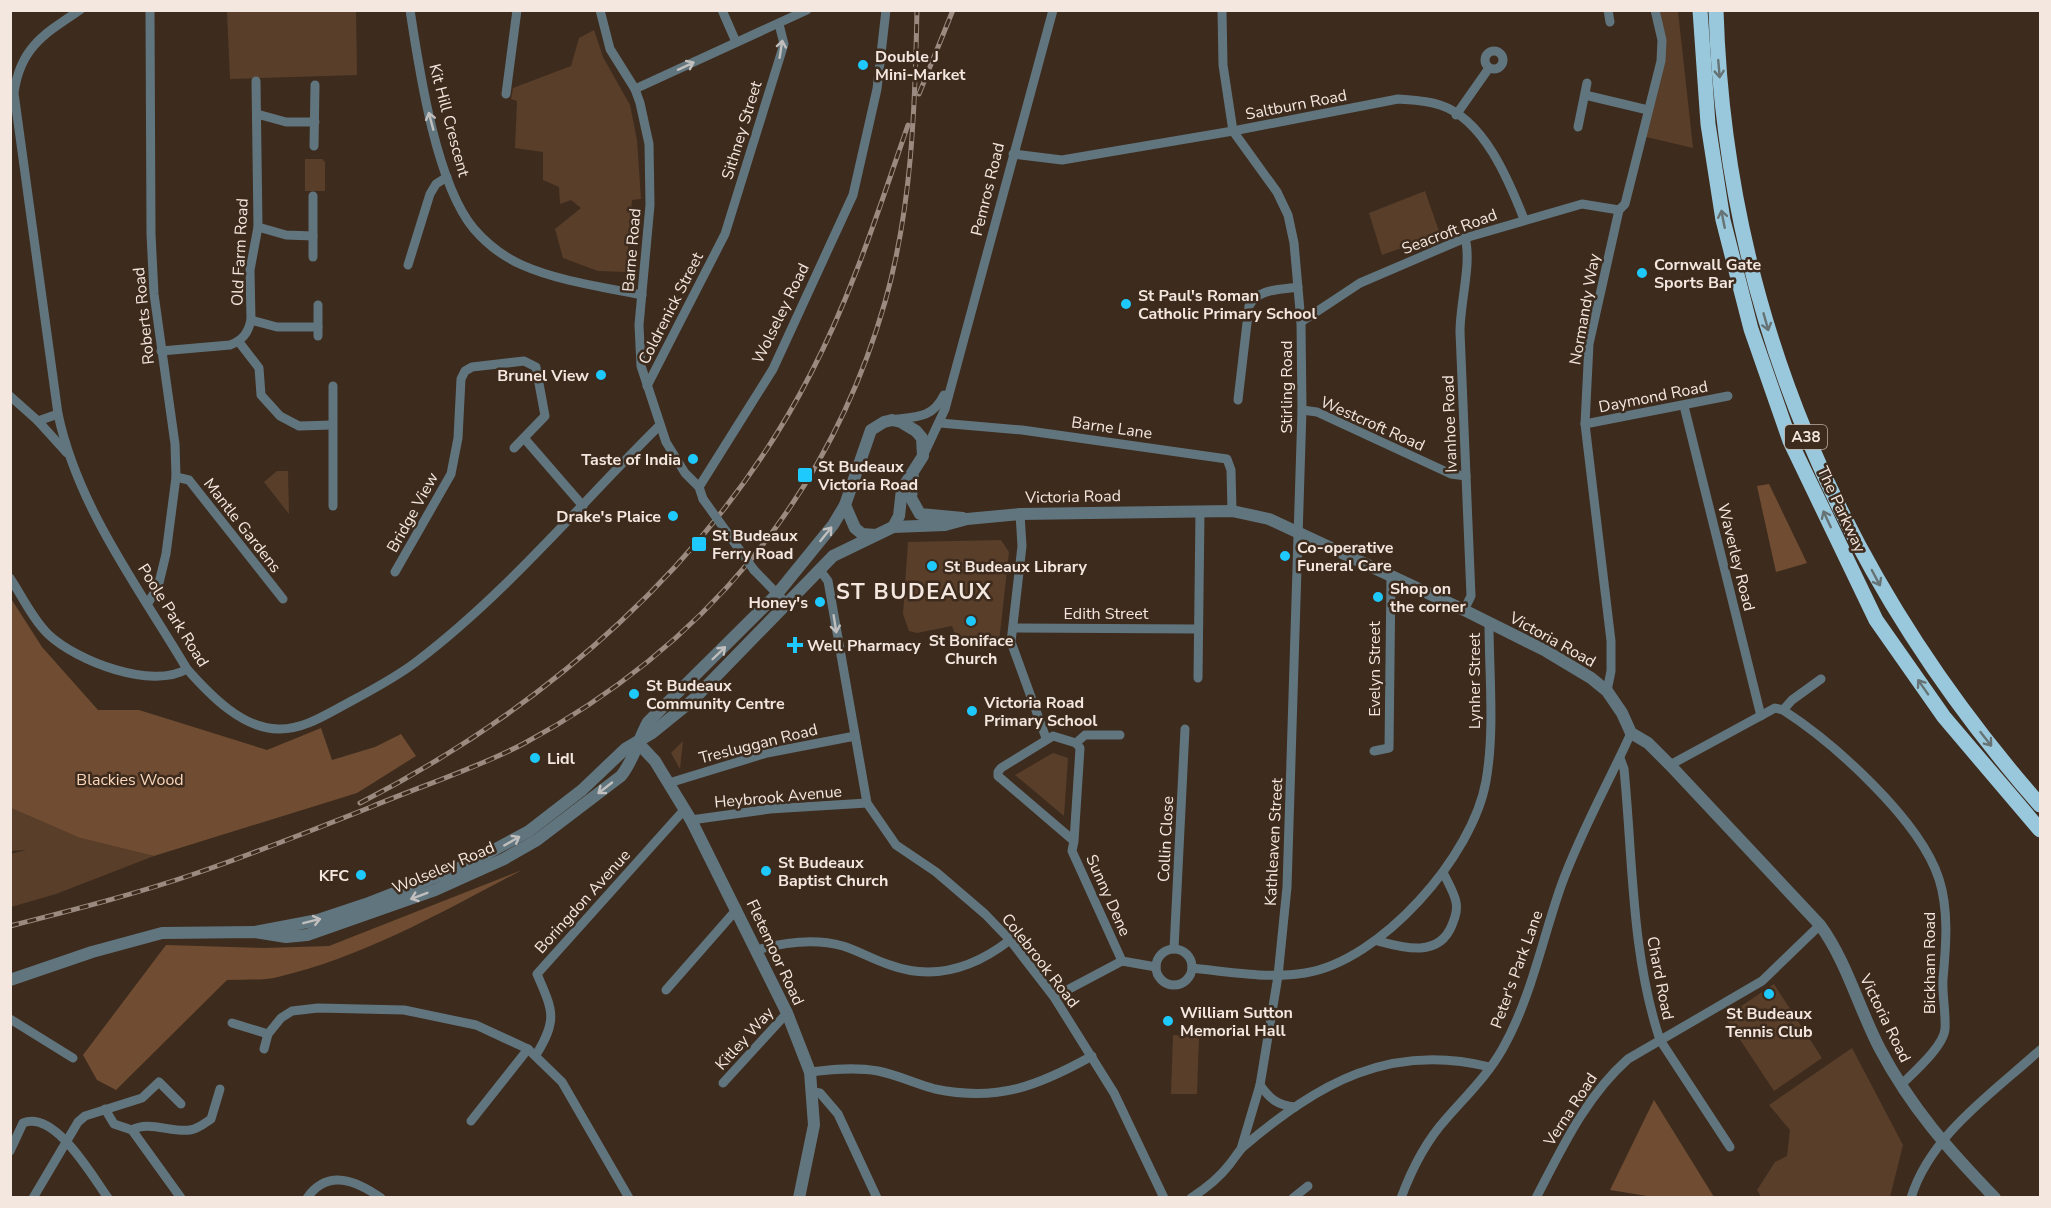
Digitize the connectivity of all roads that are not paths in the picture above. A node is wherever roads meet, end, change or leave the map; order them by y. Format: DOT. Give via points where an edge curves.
graph roads {
  1 [pos="80,10"];
  2 [pos="142,10"];
  3 [pos="410,10"];
  4 [pos="516,10"];
  5 [pos="600,10"];
  6 [pos="722,10"];
  7 [pos="807,10"];
  8 [pos="886,10"];
  9 [pos="1053,10"];
  10 [pos="1222,10"];
  11 [pos="1608,10"];
  12 [pos="1656,10"];
  13 [pos="1700,10"];
  14 [pos="1716,10"];
  15 [pos="149,16"];
  16 [pos="1610,22"];
  17 [pos="779,24"];
  18 [pos="736,42"];
  19 [pos="15,63"];
  20 [pos="1489,68"];
  21 [pos="256,81"];
  22 [pos="1587,83"];
  23 [pos="315,85"];
  24 [pos="635,89"];
  25 [pos="506,94"];
  26 [pos="1585,96"];
  27 [pos="1648,110"];
  28 [pos="257,114"];
  29 [pos="1456,115"];
  30 [pos="315,122"];
  31 [pos="1578,127"];
  32 [pos="1233,131"];
  33 [pos="314,146"];
  34 [pos="1013,154"];
  35 [pos="447,177"];
  36 [pos="313,196"];
  37 [pos="1619,210"];
  38 [pos="1524,219"];
  39 [pos="258,227"];
  40 [pos="313,236"];
  41 [pos="1465,238"];
  42 [pos="720,244"];
  43 [pos="400,249"];
  44 [pos="411,251"];
  45 [pos="314,257"];
  46 [pos="408,265"];
  47 [pos="1298,287"];
  48 [pos="642,295"];
  49 [pos="318,305"];
  50 [pos="251,320"];
  51 [pos="1301,322"];
  52 [pos="239,342"];
  53 [pos="161,351"];
  54 [pos="952,376"];
  55 [pos="333,386"];
  56 [pos="647,386"];
  57 [pos="1242,395"];
  58 [pos="10,396"];
  59 [pos="1728,396"];
  60 [pos="1684,406"];
  61 [pos="1302,410"];
  62 [pos="58,414"];
  63 [pos="892,420"];
  64 [pos="38,422"];
  65 [pos="940,423"];
  66 [pos="1585,424"];
  67 [pos="332,425"];
  68 [pos="660,425"];
  69 [pos="871,430"];
  70 [pos="524,438"];
  71 [pos="514,448"];
  72 [pos="69,456"];
  73 [pos="923,456"];
  74 [pos="915,471"];
  75 [pos="1466,476"];
  76 [pos="176,477"];
  77 [pos="699,487"];
  78 [pos="845,505"];
  79 [pos="333,506"];
  80 [pos="583,506"];
  81 [pos="1200,511"];
  82 [pos="1232,511"];
  83 [pos="1020,514"];
  84 [pos="967,519"];
  85 [pos="893,527"];
  86 [pos="1297,531"];
  87 [pos="877,535"];
  88 [pos="819,569"];
  89 [pos="395,572"];
  90 [pos="1391,576"];
  91 [pos="10,578"];
  92 [pos="282,599"];
  93 [pos="781,599"];
  94 [pos="148,603"];
  95 [pos="1464,610"];
  96 [pos="1489,622"];
  97 [pos="1014,628"];
  98 [pos="1198,629"];
  99 [pos="187,669"];
  100 [pos="1198,678"];
  101 [pos="1821,679"];
  102 [pos="1607,691"];
  103 [pos="1783,710"];
  104 [pos="1761,716"];
  105 [pos="1185,729"];
  106 [pos="1631,733"];
  107 [pos="1120,735"];
  108 [pos="855,736"];
  109 [pos="1046,738"];
  110 [pos="637,742"];
  111 [pos="1076,743"];
  112 [pos="1374,751"];
  113 [pos="1620,758"];
  114 [pos="1670,765"];
  115 [pos="669,783"];
  116 [pos="867,803"];
  117 [pos="2040,805"];
  118 [pos="688,815"];
  119 [pos="2040,830"];
  120 [pos="1074,841"];
  121 [pos="1443,872"];
  122 [pos="737,909"];
  123 [pos="1820,925"];
  124 [pos="1010,940"];
  125 [pos="1378,941"];
  126 [pos="1174,949"];
  127 [pos="757,950"];
  128 [pos="1122,961"];
  129 [pos="1156,967"];
  130 [pos="1192,968"];
  131 [pos="1278,976"];
  132 [pos="10,980"];
  133 [pos="666,990"];
  134 [pos="1054,997"];
  135 [pos="787,1013"];
  136 [pos="10,1019"];
  137 [pos="232,1023"];
  138 [pos="268,1034"];
  139 [pos="1660,1040"];
  140 [pos="264,1049"];
  141 [pos="2040,1050"];
  142 [pos="532,1052"];
  143 [pos="1092,1056"];
  144 [pos="73,1058"];
  145 [pos="1490,1067"];
  146 [pos="810,1072"];
  147 [pos="723,1083"];
  148 [pos="1260,1085"];
  149 [pos="1900,1086"];
  150 [pos="220,1089"];
  151 [pos="813,1092"];
  152 [pos="181,1104"];
  153 [pos="1295,1107"];
  154 [pos="105,1109"];
  155 [pos="471,1121"];
  156 [pos="132,1130"];
  157 [pos="68,1141"];
  158 [pos="1941,1143"];
  159 [pos="1730,1148"];
  160 [pos="1241,1149"];
  161 [pos="10,1150"];
  162 [pos="1308,1186"];
  163 [pos="33,1197"];
  164 [pos="108,1197"];
  165 [pos="181,1197"];
  166 [pos="307,1197"];
  167 [pos="381,1197"];
  168 [pos="629,1197"];
  169 [pos="799,1197"];
  170 [pos="877,1197"];
  171 [pos="1164,1197"];
  172 [pos="1191,1197"];
  173 [pos="1293,1197"];
  174 [pos="1401,1197"];
  175 [pos="1536,1197"];
  176 [pos="1911,1197"];
  177 [pos="1995,1197"];
  1 -- 19 [label="street"];
  2 -- 15 [label="street, Roberts Road"];
  35 -- 3 [label="street, Kit Hill Crescent, one-way" via="428,110"];
  4 -- 25 [label="street"];
  5 -- 24 [label="street, Barne Road" via="610,49"];
  6 -- 18 [label="street"];
  7 -- 17 [label="street"];
  8 -- 77 [label="street, Wolseley Road" via="877,89 853,195 772,369"];
  9 -- 34 [label="street, Pemros Road"];
  10 -- 32 [label="street, Stirling Road" via="1223,65"];
  11 -- 16 [label="street"];
  12 -- 27 [label="street, Normandy Way" via="1662,40 1661,61"];
  119 -- 13 [label="highway, The Parkway / A38, one-way" via="1944,717 1876,620 1791,441 1751,329 1723,220 1708,124"];
  14 -- 117 [label="highway, The Parkway / A38, one-way" via="1729,157 1748,255 1787,388 1811,448 1887,600 1947,689"];
  15 -- 53 [label="street, Roberts Road" via="151,234"];
  17 -- 18 [label="street"];
  42 -- 17 [label="street, Sithney Street, one-way" via="784,44"];
  24 -- 18 [label="street, one-way"];
  19 -- 62 [label="street, Poole Park Road" via="14,93"];
  20 -- 29 [label="street"];
  21 -- 28 [label="street, Old Farm Road"];
  22 -- 26 [label="street"];
  23 -- 30 [label="street"];
  24 -- 48 [label="street, Barne Road" via="645,120 649,154 650,208"];
  26 -- 27 [label="street"];
  26 -- 31 [label="street"];
  27 -- 37 [label="street, Normandy Way" via="1625,204"];
  28 -- 30 [label="street" via="286,122"];
  28 -- 39 [label="street, Old Farm Road"];
  29 -- 32 [label="street, Saltburn Road" via="1442,105 1398,99"];
  29 -- 38 [label="street, Saltburn Road" via="1473,128 1504,170"];
  30 -- 33 [label="street"];
  32 -- 34 [label="street, Saltburn Road" via="1062,160"];
  32 -- 47 [label="street, Stirling Road" via="1277,192 1288,215"];
  34 -- 54 [label="street, Pemros Road"];
  35 -- 44 [label="street" via="430,194"];
  35 -- 48 [label="street, Kit Hill Crescent" via="473,228 502,253 549,273"];
  36 -- 40 [label="street"];
  37 -- 38 [label="street, Seacroft Road" via="1582,204"];
  37 -- 66 [label="street, Normandy Way" via="1589,344"];
  38 -- 41 [label="street, Seacroft Road"];
  39 -- 40 [label="street" via="286,235"];
  39 -- 50 [label="street, Old Farm Road" via="250,270"];
  40 -- 45 [label="street"];
  41 -- 51 [label="street, Seacroft Road" via="1360,282"];
  41 -- 75 [label="street, Ivanhoe Road" via="1469,254 1460,307"];
  42 -- 56 [label="street, Coldrenick Street"];
  43 -- 44 [label="street"];
  44 -- 46 [label="street"];
  47 -- 51 [label="street, Stirling Road"];
  47 -- 57 [label="street" via="1254,296 1249,306"];
  48 -- 56 [label="street, Barne Road" via="641,366"];
  49 -- 50 [label="street" via="318,331"];
  50 -- 52 [label="street, Old Farm Road"];
  51 -- 61 [label="street, Stirling Road"];
  52 -- 53 [label="street"];
  52 -- 67 [label="street" via="259,368 261,395 279,417 299,426"];
  53 -- 76 [label="street, Roberts Road"];
  54 -- 63 [label="street, Pemros Road" via="929,415"];
  54 -- 65 [label="street, Pemros Road"];
  55 -- 67 [label="street"];
  56 -- 68 [label="street, Barne Road"];
  58 -- 64 [label="street"];
  59 -- 60 [label="street, Daymond Road"];
  60 -- 66 [label="street, Daymond Road"];
  60 -- 104 [label="street, Waverley Road"];
  61 -- 75 [label="street, Westcroft Road" via="1317,412 1451,474"];
  61 -- 86 [label="street, Stirling Road"];
  62 -- 64 [label="street"];
  62 -- 72 [label="street, Poole Park Road"];
  63 -- 69 [label="street, Pemros Road"];
  63 -- 73 [label="street" via="916,431 922,438"];
  64 -- 72 [label="street"];
  65 -- 73 [label="street, Pemros Road"];
  65 -- 82 [label="street, Barne Lane" via="1227,459"];
  66 -- 102 [label="street, Normandy Way" via="1611,641"];
  67 -- 79 [label="street"];
  68 -- 77 [label="street, Barne Road" via="685,473"];
  68 -- 80 [label="street, Poole Park Road"];
  69 -- 78 [label="street, Wolseley Road"];
  70 -- 71 [label="street, Bridge View"];
  70 -- 80 [label="street"];
  70 -- 89 [label="street, Bridge View" via="545,416 536,367 524,361 465,371 460,389 456,456 450,474"];
  72 -- 94 [label="street, Poole Park Road" via="84,495"];
  73 -- 74 [label="street, Pemros Road"];
  74 -- 84 [label="street, Victoria Road" via="911,498 920,514"];
  74 -- 85 [label="street, Pemros Road" via="902,489 899,516"];
  75 -- 95 [label="street, Ivanhoe Road" via="1471,596"];
  76 -- 92 [label="street, Mantle Gardens" via="189,480"];
  76 -- 94 [label="street, Roberts Road" via="158,587"];
  77 -- 93 [label="street, bridge" via="703,499 754,570"];
  78 -- 87 [label="street" via="855,528 862,534"];
  93 -- 78 [label="street, Wolseley Road, one-way"];
  80 -- 99 [label="street, Poole Park Road" via="452,634 414,663 312,723 278,730 261,726 226,706"];
  81 -- 82 [label="street, Victoria Road"];
  81 -- 83 [label="street, Victoria Road"];
  81 -- 98 [label="street"];
  82 -- 86 [label="street, Victoria Road" via="1269,519"];
  83 -- 84 [label="street, Victoria Road"];
  83 -- 97 [label="street" via="1022,546"];
  84 -- 85 [label="street, Victoria Road" via="945,525"];
  85 -- 87 [label="street, Victoria Road"];
  86 -- 90 [label="street, Victoria Road"];
  86 -- 131 [label="street, Kathleaven Street" via="1287,887"];
  87 -- 88 [label="street, Wolseley Road" via="839,551"];
  88 -- 93 [label="street, Wolseley Road"];
  88 -- 108 [label="street, Colebrook Road, one-way" via="828,581"];
  90 -- 95 [label="street, Victoria Road"];
  90 -- 112 [label="street, Evelyn Street" via="1389,748"];
  91 -- 99 [label="street" via="48,634 72,652 110,668 154,676 177,675"];
  93 -- 110 [label="street, Wolseley Road" via="648,722"];
  94 -- 99 [label="street, Poole Park Road"];
  95 -- 96 [label="street, Victoria Road"];
  96 -- 102 [label="street, Victoria Road" via="1563,661"];
  96 -- 121 [label="street, Lynher Street" via="1486,782 1475,812"];
  97 -- 98 [label="street, Edith Street"];
  97 -- 109 [label="street" via="1011,642"];
  98 -- 100 [label="street"];
  101 -- 103 [label="street"];
  102 -- 106 [label="street, Victoria Road"];
  103 -- 104 [label="street" via="1775,708"];
  103 -- 149 [label="street, Bickham Road" via="1839,754 1896,809 1929,855 1939,879 1946,911 1942,999 1945,1030 1939,1043"];
  104 -- 114 [label="street"];
  105 -- 126 [label="street, Collin Close"];
  106 -- 113 [label="street, Peter's Park Lane"];
  106 -- 114 [label="street, Victoria Road"];
  107 -- 111 [label="street" via="1085,735"];
  108 -- 115 [label="street, Tresluggan Road" via="767,753"];
  108 -- 116 [label="street, Colebrook Road"];
  109 -- 111 [label="street" via="1053,736"];
  109 -- 120 [label="street, Sunny Dene" via="1001,768 998,776"];
  110 -- 115 [label="street, Fletemoor Road"];
  110 -- 132 [label="street, Wolseley Road" via="529,831 466,866 318,920 255,932 162,933"];
  111 -- 120 [label="street, Sunny Dene" via="1080,748"];
  113 -- 139 [label="street, Chard Road" via="1638,951"];
  113 -- 145 [label="street, Peter's Park Lane" via="1562,885 1520,1013 1503,1050"];
  114 -- 123 [label="street, Victoria Road"];
  115 -- 118 [label="street, Fletemoor Road"];
  116 -- 118 [label="street, Heybrook Avenue"];
  116 -- 124 [label="street, Colebrook Road" via="896,845 957,889"];
  118 -- 122 [label="street, Fletemoor Road"];
  118 -- 142 [label="street, Boringdon Avenue" via="537,974 552,1024"];
  120 -- 128 [label="street, Sunny Dene" via="1072,851"];
  121 -- 125 [label="street, Lynher Street"];
  121 -- 125 [label="street" via="1456,903 1456,916 1441,941 1428,948 1414,949"];
  122 -- 127 [label="street, Fletemoor Road"];
  122 -- 133 [label="street"];
  123 -- 139 [label="street, Verna Road" via="1762,981"];
  123 -- 149 [label="street, Victoria Road" via="1832,941"];
  124 -- 127 [label="street" via="972,964 951,971 927,972 908,971 825,943 783,943"];
  124 -- 134 [label="street, Colebrook Road"];
  125 -- 131 [label="street, Lynher Street" via="1325,969"];
  126 -- 129 [label="street" via="1160,956"];
  126 -- 130 [label="street" via="1189,957"];
  127 -- 135 [label="street, Fletemoor Road"];
  128 -- 129 [label="street"];
  128 -- 134 [label="street"];
  129 -- 130 [label="street" via="1160,978 1170,985 1187,980"];
  130 -- 131 [label="street, Lynher Street"];
  131 -- 148 [label="street, Kathleaven Street"];
  134 -- 143 [label="street, Colebrook Road"];
  135 -- 146 [label="street, Fletemoor Road"];
  135 -- 147 [label="street, Kitley Way"];
  136 -- 144 [label="street"];
  137 -- 138 [label="street"];
  138 -- 140 [label="street"];
  138 -- 142 [label="street" via="292,1011 404,1010 476,1025"];
  139 -- 159 [label="street, Chard Road"];
  139 -- 175 [label="street, Verna Road" via="1610,1074 1573,1127"];
  141 -- 158 [label="street"];
  142 -- 155 [label="street"];
  142 -- 168 [label="street" via="562,1082"];
  143 -- 146 [label="street" via="1049,1080 1016,1090 987,1092 934,1088 856,1068"];
  143 -- 171 [label="street, Colebrook Road" via="1137,1136"];
  145 -- 153 [label="street" via="1442,1058 1416,1059 1347,1076"];
  145 -- 174 [label="street, Peter's Park Lane" via="1444,1121 1408,1177"];
  146 -- 151 [label="street, Fletemoor Road"];
  148 -- 153 [label="street" via="1280,1105"];
  148 -- 160 [label="street, Kathleaven Street"];
  149 -- 158 [label="street, Victoria Road"];
  150 -- 156 [label="street" via="211,1119 198,1127 189,1131 142,1127"];
  151 -- 169 [label="street, Fletemoor Road" via="814,1125"];
  151 -- 170 [label="street" via="820,1093 838,1114"];
  152 -- 154 [label="street" via="159,1082 142,1098"];
  153 -- 160 [label="street"];
  154 -- 156 [label="street" via="114,1124"];
  154 -- 157 [label="street" via="78,1122"];
  156 -- 165 [label="street"];
  157 -- 161 [label="street" via="40,1122 30,1120 20,1128"];
  157 -- 163 [label="street"];
  157 -- 164 [label="street"];
  158 -- 176 [label="street" via="1921,1170"];
  158 -- 177 [label="street, Victoria Road"];
  160 -- 172 [label="street" via="1228,1167"];
  162 -- 173 [label="street"];
  166 -- 167 [label="street" via="325,1182 343,1179 360,1183"];
}
